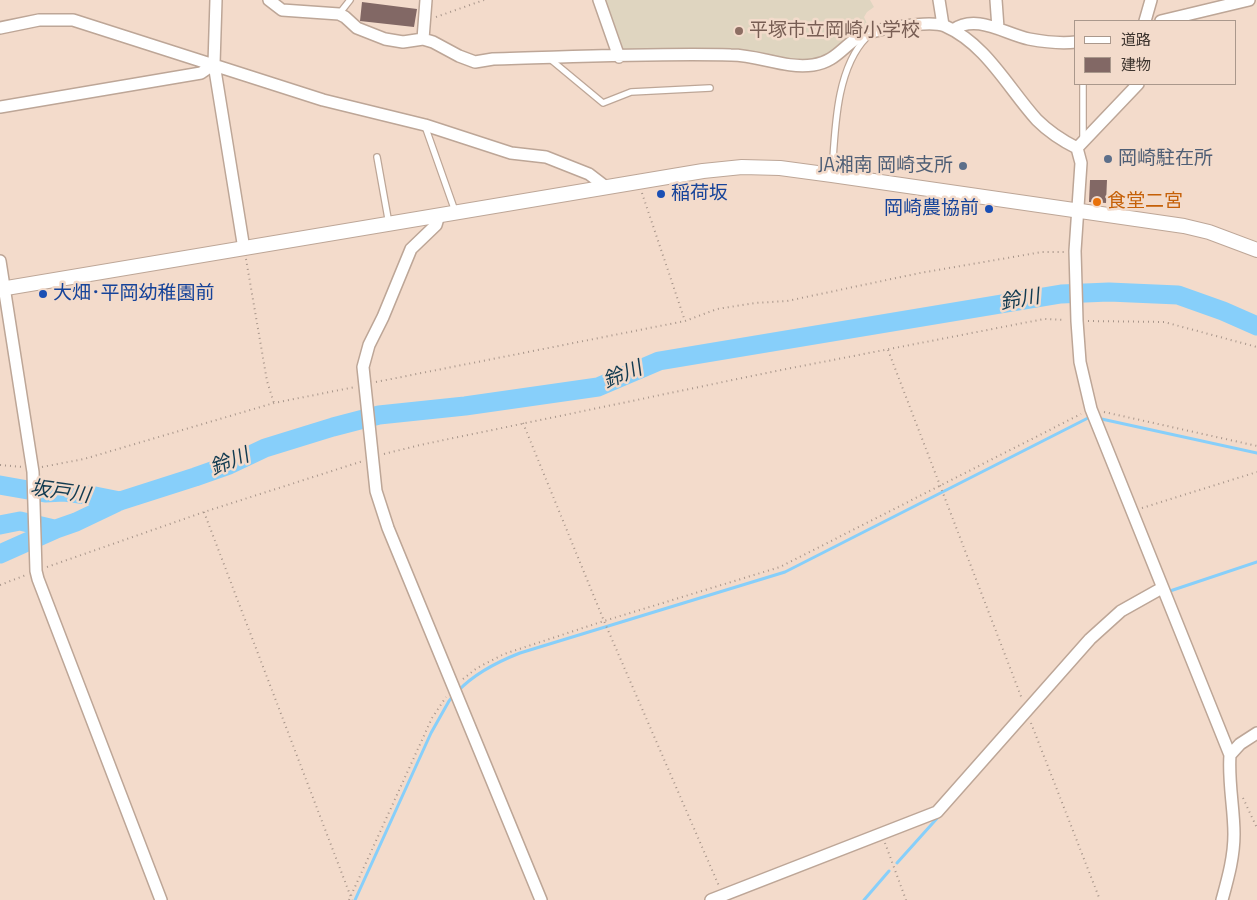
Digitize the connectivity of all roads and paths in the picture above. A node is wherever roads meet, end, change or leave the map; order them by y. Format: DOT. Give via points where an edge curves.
graph roads {
  1 [pos="216,0"];
  2 [pos="269,0"];
  3 [pos="350,0"];
  4 [pos="426,0"];
  5 [pos="484,0"];
  6 [pos="599,0"];
  7 [pos="939,0"];
  8 [pos="996,0"];
  9 [pos="1151,0"];
  10 [pos="1249,0"];
  11 [pos="1233,2"];
  12 [pos="339,14"];
  13 [pos="1145,20"];
  14 [pos="1165,20"];
  15 [pos="424,22"];
  16 [pos="943,25"];
  17 [pos="0,28"];
  18 [pos="998,28"];
  19 [pos="954,30"];
  20 [pos="872,32"];
  21 [pos="423,39"];
  22 [pos="1074,42"];
  23 [pos="619,56"];
  24 [pos="548,58"];
  25 [pos="214,64"];
  26 [pos="1083,85"];
  27 [pos="1137,85"];
  28 [pos="710,88"];
  29 [pos="0,107"];
  30 [pos="425,125"];
  31 [pos="1080,145"];
  32 [pos="377,157"];
  33 [pos="832,175"];
  34 [pos="638,182"];
  35 [pos="606,187"];
  36 [pos="1078,211"];
  37 [pos="456,213"];
  38 [pos="439,215"];
  39 [pos="389,224"];
  40 [pos="244,249"];
  41 [pos="1257,250"];
  42 [pos="1075,251"];
  43 [pos="0,261"];
  44 [pos="2,289"];
  45 [pos="685,321"];
  46 [pos="1077,321"];
  47 [pos="1257,347"];
  48 [pos="888,350"];
  49 [pos="366,386"];
  50 [pos="274,403"];
  51 [pos="1091,409"];
  52 [pos="523,424"];
  53 [pos="1257,446"];
  54 [pos="373,458"];
  55 [pos="0,465"];
  56 [pos="32,468"];
  57 [pos="1257,472"];
  58 [pos="940,486"];
  59 [pos="204,512"];
  60 [pos="1131,512"];
  61 [pos="36,571"];
  62 [pos="0,584"];
  63 [pos="1162,588"];
  64 [pos="604,621"];
  65 [pos="454,689"];
  66 [pos="1027,712"];
  67 [pos="1257,732"];
  68 [pos="1230,756"];
  69 [pos="881,834"];
  70 [pos="723,895"];
  71 [pos="350,899"];
  72 [pos="161,900"];
  73 [pos="541,900"];
  74 [pos="711,900"];
  75 [pos="906,900"];
  76 [pos="1100,900"];
  77 [pos="1222,900"];
  1 -- 25 [label="street"];
  2 -- 12 [label="street" via="282,10"];
  3 -- 12 [label="lane"];
  4 -- 15 [label="street"];
  5 -- 15 [label="path"];
  6 -- 23 [label="street"];
  7 -- 16 [label="street"];
  8 -- 18 [label="street"];
  9 -- 13 [label="street"];
  10 -- 11 [label="street"];
  11 -- 14 [label="street"];
  12 -- 21 [label="street" via="357,28 385,39 403,42"];
  15 -- 21 [label="street"];
  16 -- 19 [label="street"];
  16 -- 20 [label="street" via="916,24"];
  17 -- 25 [label="street" via="39,20 73,20"];
  18 -- 19 [label="street" via="979,23 959,26"];
  18 -- 22 [label="street" via="1058,44"];
  19 -- 31 [label="street" via="977,47 1038,121 1067,143"];
  20 -- 23 [label="street" via="856,38 835,57 820,64 800,67 733,55"];
  20 -- 33 [label="lane" via="857,48 847,69 837,115"];
  21 -- 24 [label="street" via="475,62"];
  23 -- 24 [label="street"];
  24 -- 28 [label="lane" via="603,102 631,92"];
  25 -- 29 [label="street" via="201,73"];
  25 -- 30 [label="street" via="323,100"];
  25 -- 40 [label="street"];
  26 -- 31 [label="lane"];
  27 -- 31 [label="street"];
  30 -- 35 [label="street" via="511,153 546,157 589,174"];
  30 -- 37 [label="lane"];
  31 -- 36 [label="street"];
  32 -- 39 [label="lane"];
  33 -- 34 [label="street" via="742,167"];
  33 -- 36 [label="street"];
  34 -- 35 [label="street"];
  34 -- 45 [label="path"];
  35 -- 37 [label="street"];
  36 -- 41 [label="street" via="1184,226"];
  36 -- 42 [label="street"];
  37 -- 38 [label="street"];
  38 -- 39 [label="street"];
  38 -- 49 [label="street" via="436,225 411,249 369,345 363,367"];
  39 -- 40 [label="street"];
  40 -- 44 [label="street"];
  40 -- 50 [label="path" via="267,381"];
  42 -- 45 [label="path" via="1042,252 787,301 718,309"];
  42 -- 46 [label="street"];
  43 -- 44 [label="street"];
  44 -- 56 [label="street"];
  45 -- 49 [label="path"];
  46 -- 47 [label="path" via="1164,322"];
  46 -- 48 [label="path" via="1044,319"];
  46 -- 51 [label="street" via="1080,362"];
  48 -- 52 [label="path"];
  48 -- 58 [label="path"];
  49 -- 50 [label="path"];
  49 -- 54 [label="street"];
  50 -- 56 [label="path" via="84,459"];
  51 -- 53 [label="path"];
  51 -- 58 [label="path"];
  51 -- 60 [label="street"];
  52 -- 54 [label="path" via="420,444"];
  52 -- 64 [label="path"];
  54 -- 59 [label="path"];
  54 -- 65 [label="street" via="376,492 388,528"];
  55 -- 56 [label="path"];
  56 -- 61 [label="street"];
  57 -- 60 [label="path"];
  58 -- 64 [label="path" via="780,567"];
  58 -- 66 [label="path"];
  59 -- 61 [label="path"];
  59 -- 71 [label="path"];
  60 -- 63 [label="street"];
  61 -- 62 [label="path"];
  61 -- 72 [label="street"];
  63 -- 66 [label="street" via="1121,611 1107,623"];
  63 -- 68 [label="street"];
  64 -- 65 [label="path" via="504,654 476,668"];
  64 -- 70 [label="path"];
  65 -- 71 [label="path" via="432,718"];
  65 -- 73 [label="street"];
  66 -- 69 [label="street" via="937,812"];
  66 -- 76 [label="path"];
  67 -- 68 [label="street"];
  68 -- 77 [label="street" via="1234,834 1231,867"];
  69 -- 70 [label="street"];
  69 -- 75 [label="path"];
  70 -- 74 [label="street"];
}
